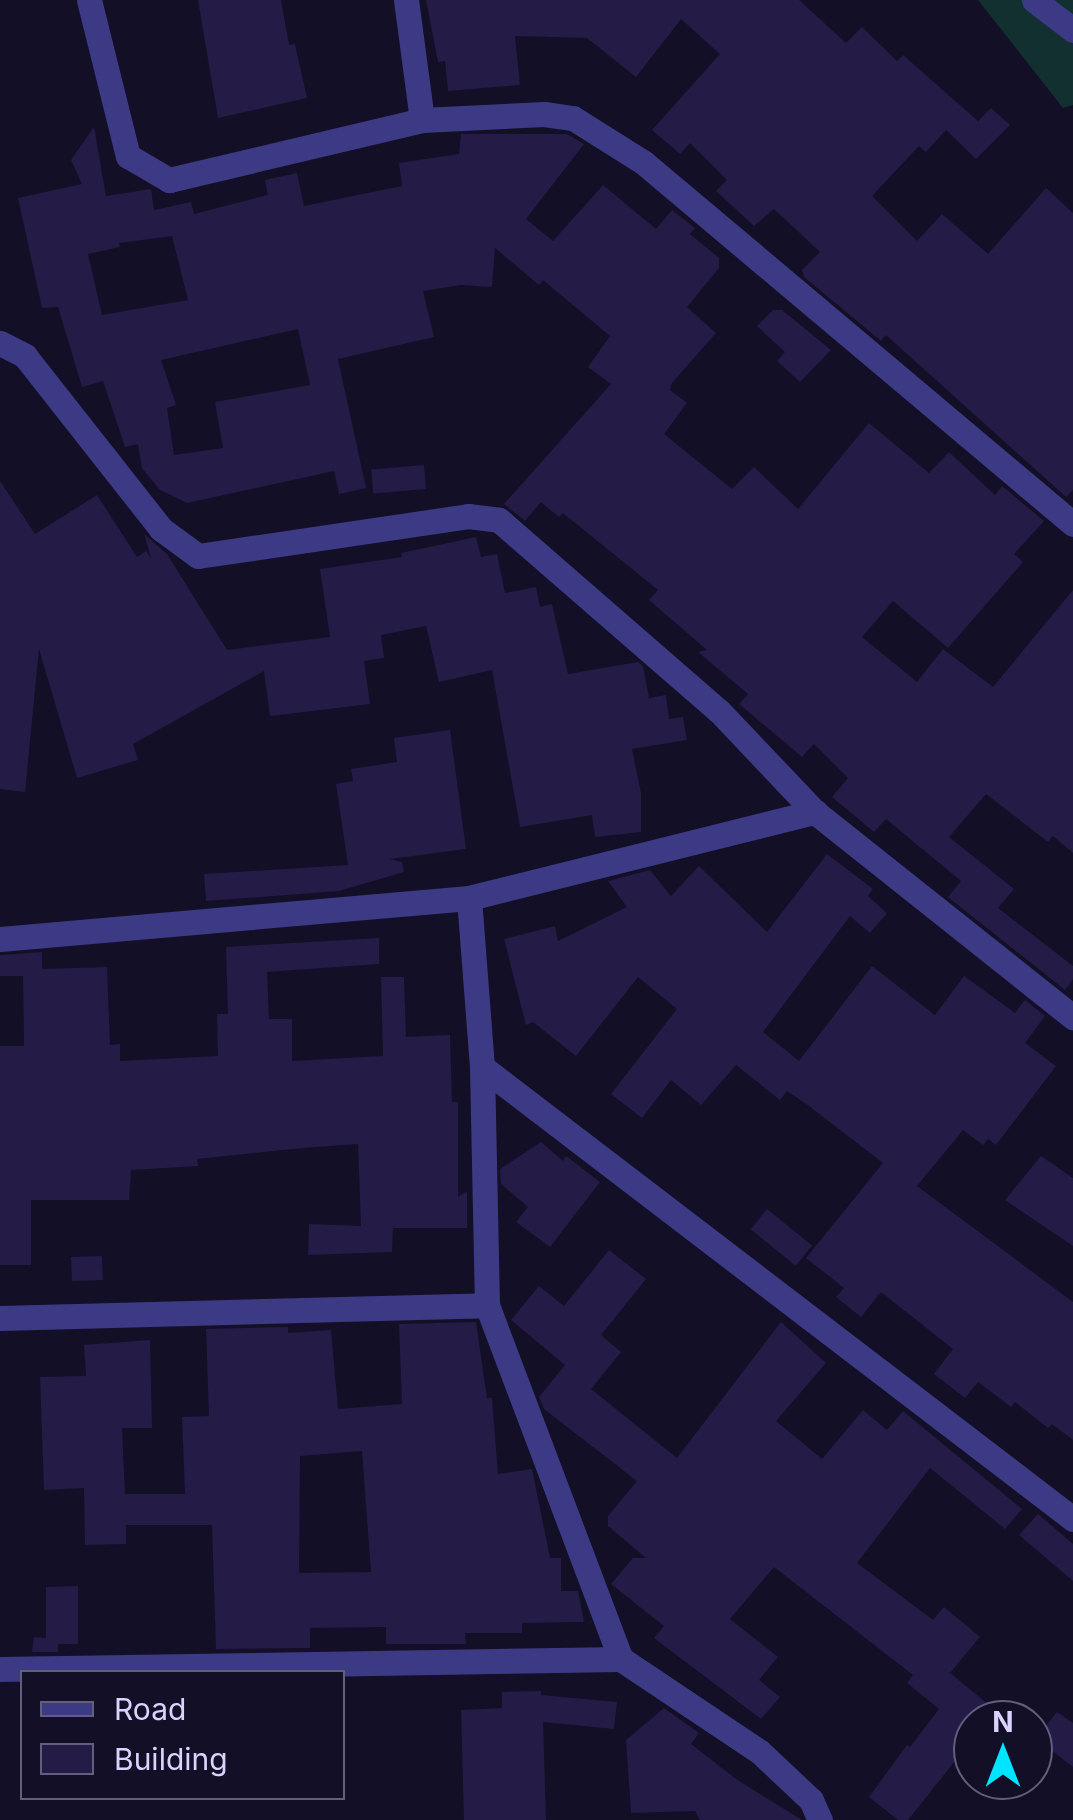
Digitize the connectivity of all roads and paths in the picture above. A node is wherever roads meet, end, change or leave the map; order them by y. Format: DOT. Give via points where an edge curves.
graph roads {
  1 [pos="89,0"];
  2 [pos="406,0"];
  3 [pos="1034,0"];
  4 [pos="1073,30"];
  5 [pos="422,120"];
  6 [pos="0,343"];
  7 [pos="1073,524"];
  8 [pos="815,812"];
  9 [pos="469,898"];
  10 [pos="0,938"];
  11 [pos="1073,1017"];
  12 [pos="482,1067"];
  13 [pos="487,1305"];
  14 [pos="0,1318"];
  15 [pos="1073,1519"];
  16 [pos="620,1659"];
  17 [pos="0,1669"];
  18 [pos="820,1820"];
  1 -- 5 [label="street" via="128,156 169,180"];
  2 -- 5 [label="street"];
  3 -- 4 [label="street"];
  5 -- 7 [label="street" via="573,118 643,162"];
  6 -- 8 [label="street" via="25,356 161,529 198,556 468,516 499,520 718,712"];
  8 -- 9 [label="street"];
  8 -- 11 [label="street"];
  9 -- 10 [label="street"];
  9 -- 12 [label="street"];
  12 -- 13 [label="street"];
  12 -- 15 [label="street"];
  13 -- 14 [label="street"];
  13 -- 16 [label="street"];
  16 -- 17 [label="street"];
  16 -- 18 [label="street" via="760,1752 810,1800"];
}
